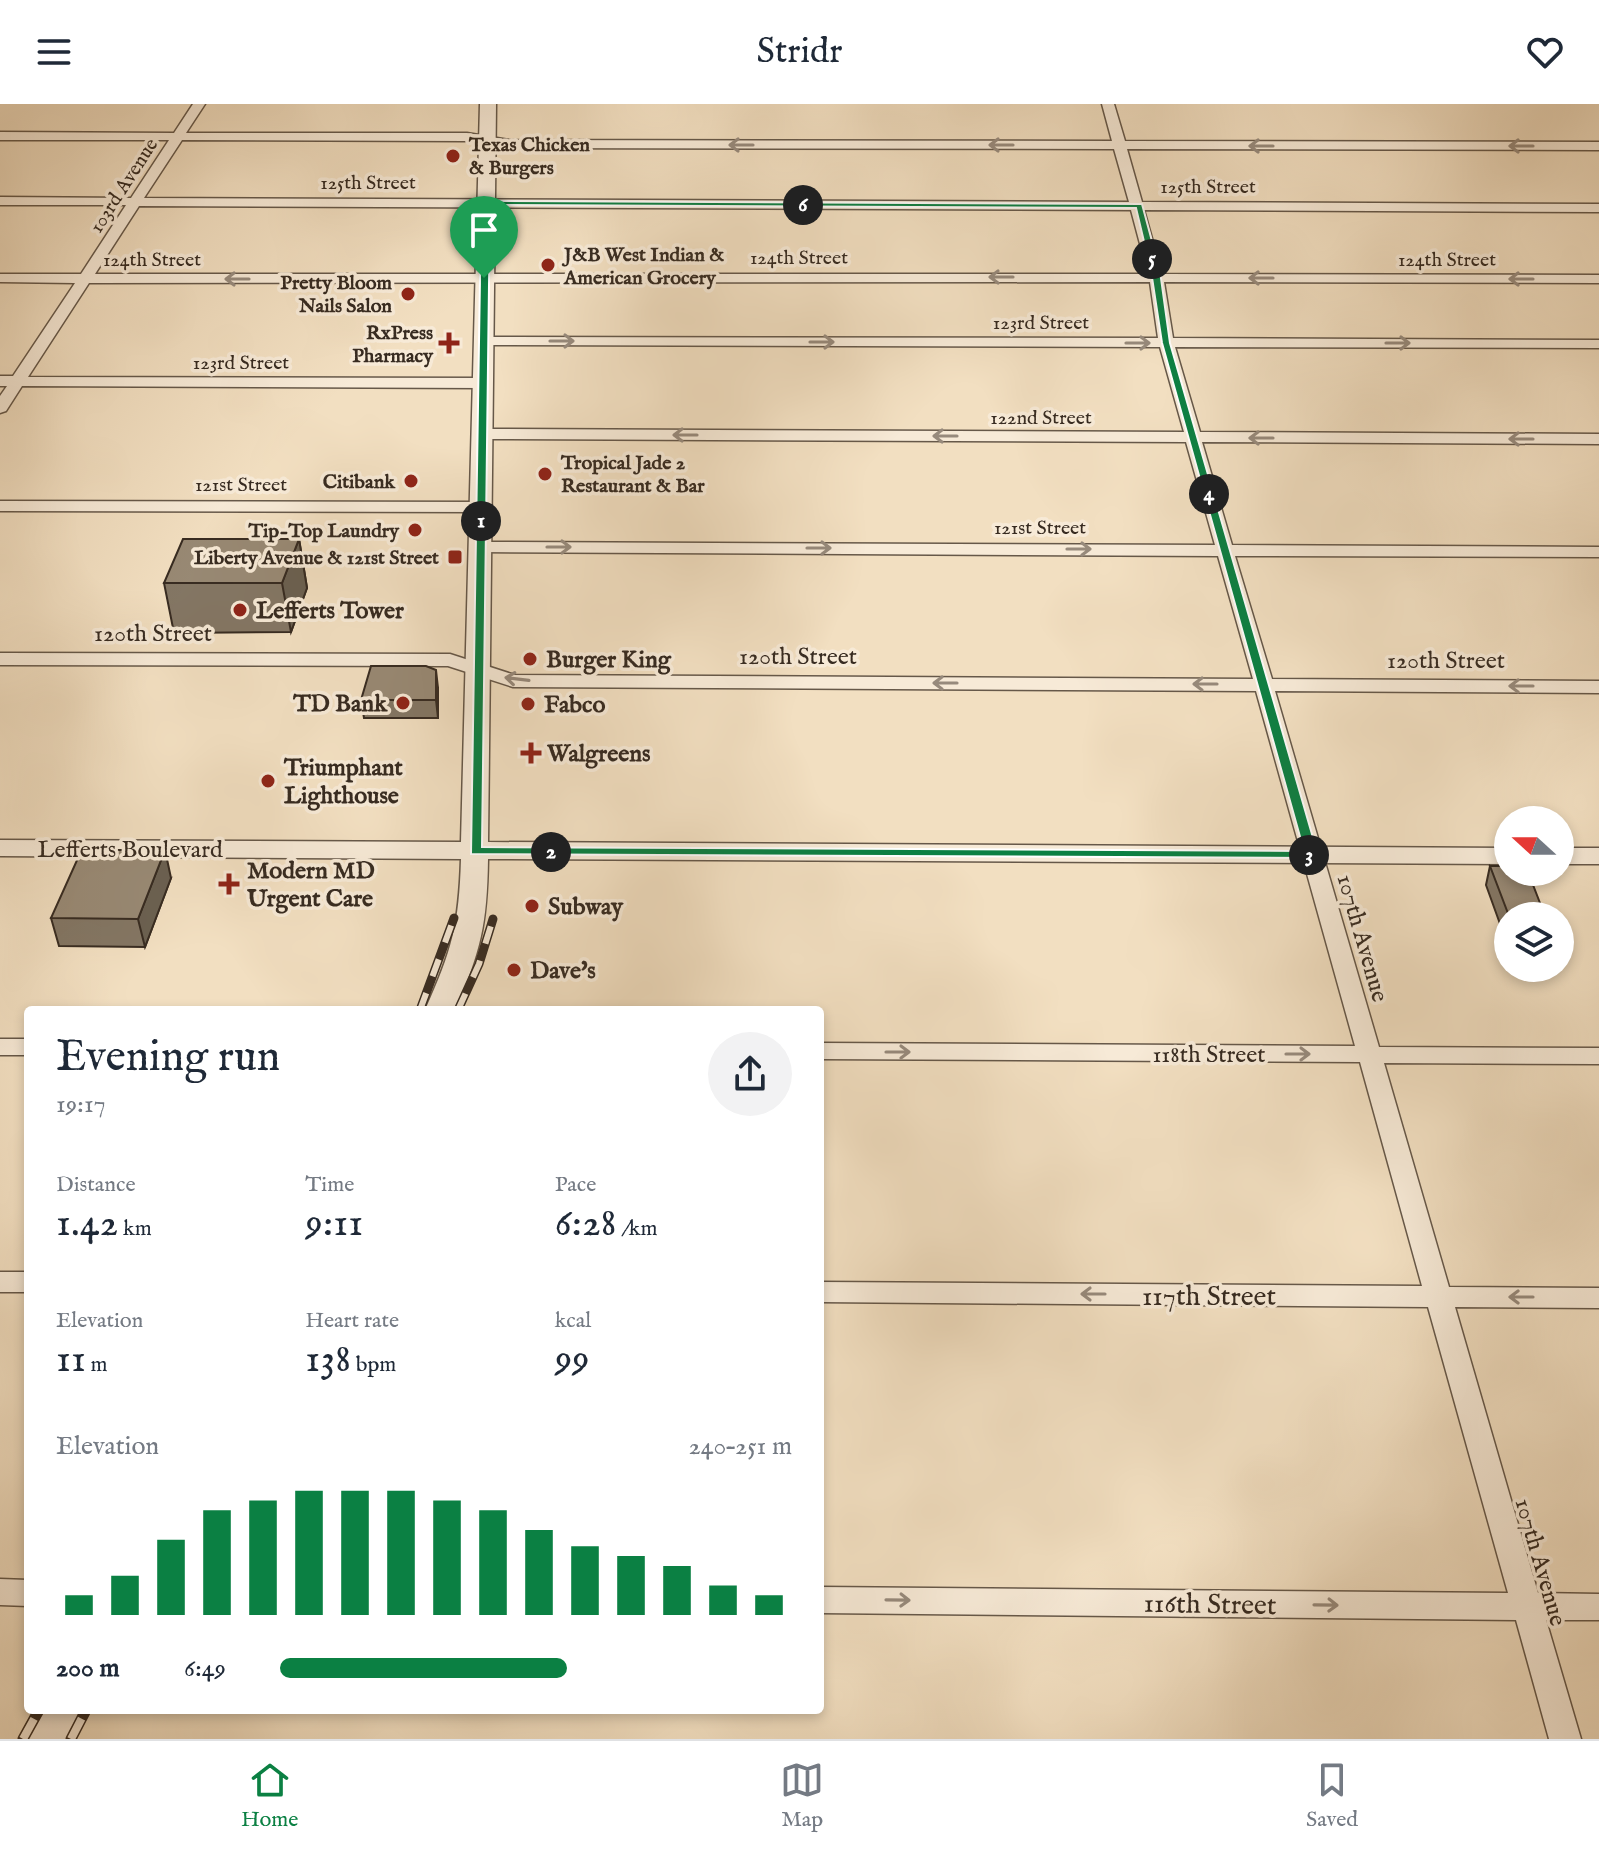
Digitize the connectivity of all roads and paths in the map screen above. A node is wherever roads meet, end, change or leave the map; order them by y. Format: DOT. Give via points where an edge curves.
graph roads {
  1 [pos="199,104"];
  2 [pos="488,104"];
  3 [pos="1108,104"];
  4 [pos="0,136"];
  5 [pos="178,136"];
  6 [pos="488,141"];
  7 [pos="1121,145"];
  8 [pos="1599,146"];
  9 [pos="0,201"];
  10 [pos="135,201"];
  11 [pos="486,203"];
  12 [pos="1139,206"];
  13 [pos="1599,208"];
  14 [pos="0,278"];
  15 [pos="484,278"];
  16 [pos="1156,278"];
  17 [pos="85,279"];
  18 [pos="1599,279"];
  19 [pos="484,341"];
  20 [pos="1166,343"];
  21 [pos="1599,344"];
  22 [pos="0,381"];
  23 [pos="17,382"];
  24 [pos="482,383"];
  25 [pos="0,408"];
  26 [pos="482,434"];
  27 [pos="1193,438"];
  28 [pos="1599,439"];
  29 [pos="0,506"];
  30 [pos="481,507"];
  31 [pos="481,547"];
  32 [pos="1225,550"];
  33 [pos="1599,552"];
  34 [pos="0,659"];
  35 [pos="479,670"];
  36 [pos="1263,685"];
  37 [pos="1599,687"];
  38 [pos="0,848"];
  39 [pos="475,851"];
  40 [pos="1312,855"];
  41 [pos="1494,856"];
  42 [pos="1574,856"];
  43 [pos="1599,856"];
  44 [pos="442,1006"];
  45 [pos="0,1047"];
  46 [pos="24,1047"];
  47 [pos="824,1051"];
  48 [pos="1369,1055"];
  49 [pos="1599,1056"];
  50 [pos="0,1282"];
  51 [pos="24,1282"];
  52 [pos="824,1292"];
  53 [pos="1437,1297"];
  54 [pos="1599,1298"];
  55 [pos="0,1592"];
  56 [pos="24,1593"];
  57 [pos="824,1600"];
  58 [pos="1527,1607"];
  59 [pos="1599,1607"];
  60 [pos="60,1714"];
  61 [pos="45,1739"];
  62 [pos="1565,1739"];
  1 -- 5 [label="street, 103rd Avenue"];
  2 -- 6 [label="street"];
  3 -- 7 [label="street, 107th Avenue"];
  4 -- 5 [label="street"];
  5 -- 6 [label="street"];
  5 -- 10 [label="street, 103rd Avenue"];
  7 -- 6 [label="street, one-way"];
  6 -- 11 [label="street"];
  8 -- 7 [label="street, one-way"];
  7 -- 12 [label="street, 107th Avenue"];
  9 -- 10 [label="street, 125th Street"];
  10 -- 11 [label="street, 125th Street"];
  10 -- 17 [label="street, 103rd Avenue"];
  11 -- 12 [label="street, 125th Street"];
  11 -- 15 [label="street"];
  12 -- 13 [label="street, 125th Street"];
  12 -- 16 [label="street, 107th Avenue"];
  14 -- 17 [label="street, 124th Street"];
  16 -- 15 [label="street, 124th Street, one-way"];
  15 -- 17 [label="street, 124th Street, one-way"];
  15 -- 19 [label="street"];
  18 -- 16 [label="street, 124th Street, one-way"];
  16 -- 20 [label="street, 107th Avenue"];
  17 -- 23 [label="street, 103rd Avenue"];
  19 -- 20 [label="street, 123rd Street, one-way"];
  19 -- 24 [label="street"];
  20 -- 21 [label="street, 123rd Street, one-way"];
  20 -- 27 [label="street, 107th Avenue"];
  22 -- 23 [label="street, 123rd Street"];
  23 -- 24 [label="street, 123rd Street"];
  23 -- 25 [label="street, 103rd Avenue"];
  24 -- 26 [label="street"];
  27 -- 26 [label="street, 122nd Street, one-way"];
  26 -- 30 [label="street"];
  28 -- 27 [label="street, 122nd Street, one-way"];
  27 -- 32 [label="street, 107th Avenue"];
  29 -- 30 [label="street, 121st Street"];
  30 -- 31 [label="street"];
  31 -- 32 [label="street, 121st Street, one-way"];
  31 -- 35 [label="street"];
  32 -- 33 [label="street, 121st Street"];
  32 -- 36 [label="street, 107th Avenue"];
  34 -- 35 [label="street, 120th Street" via="450,660"];
  36 -- 35 [label="street, 120th Street, one-way" via="513,681"];
  35 -- 39 [label="street"];
  37 -- 36 [label="street, 120th Street, one-way"];
  36 -- 40 [label="street, 107th Avenue"];
  38 -- 39 [label="street, Lefferts Boulevard"];
  39 -- 40 [label="street, Lefferts Boulevard"];
  39 -- 44 [label="street" via="473,913 464,955"];
  40 -- 41 [label="street, Lefferts Boulevard"];
  40 -- 48 [label="street, 107th Avenue"];
  42 -- 43 [label="street"];
  45 -- 46 [label="street"];
  47 -- 48 [label="street, 118th Street, one-way"];
  48 -- 49 [label="street, 118th Street"];
  48 -- 53 [label="street, 107th Avenue"];
  50 -- 51 [label="street"];
  53 -- 52 [label="street, 117th Street, one-way"];
  54 -- 53 [label="street, 117th Street, one-way"];
  53 -- 58 [label="street, 107th Avenue"];
  55 -- 56 [label="street"];
  57 -- 58 [label="street, 116th Street, one-way"];
  58 -- 59 [label="street, 116th Street"];
  58 -- 62 [label="street, 107th Avenue"];
  60 -- 61 [label="street"];
}
